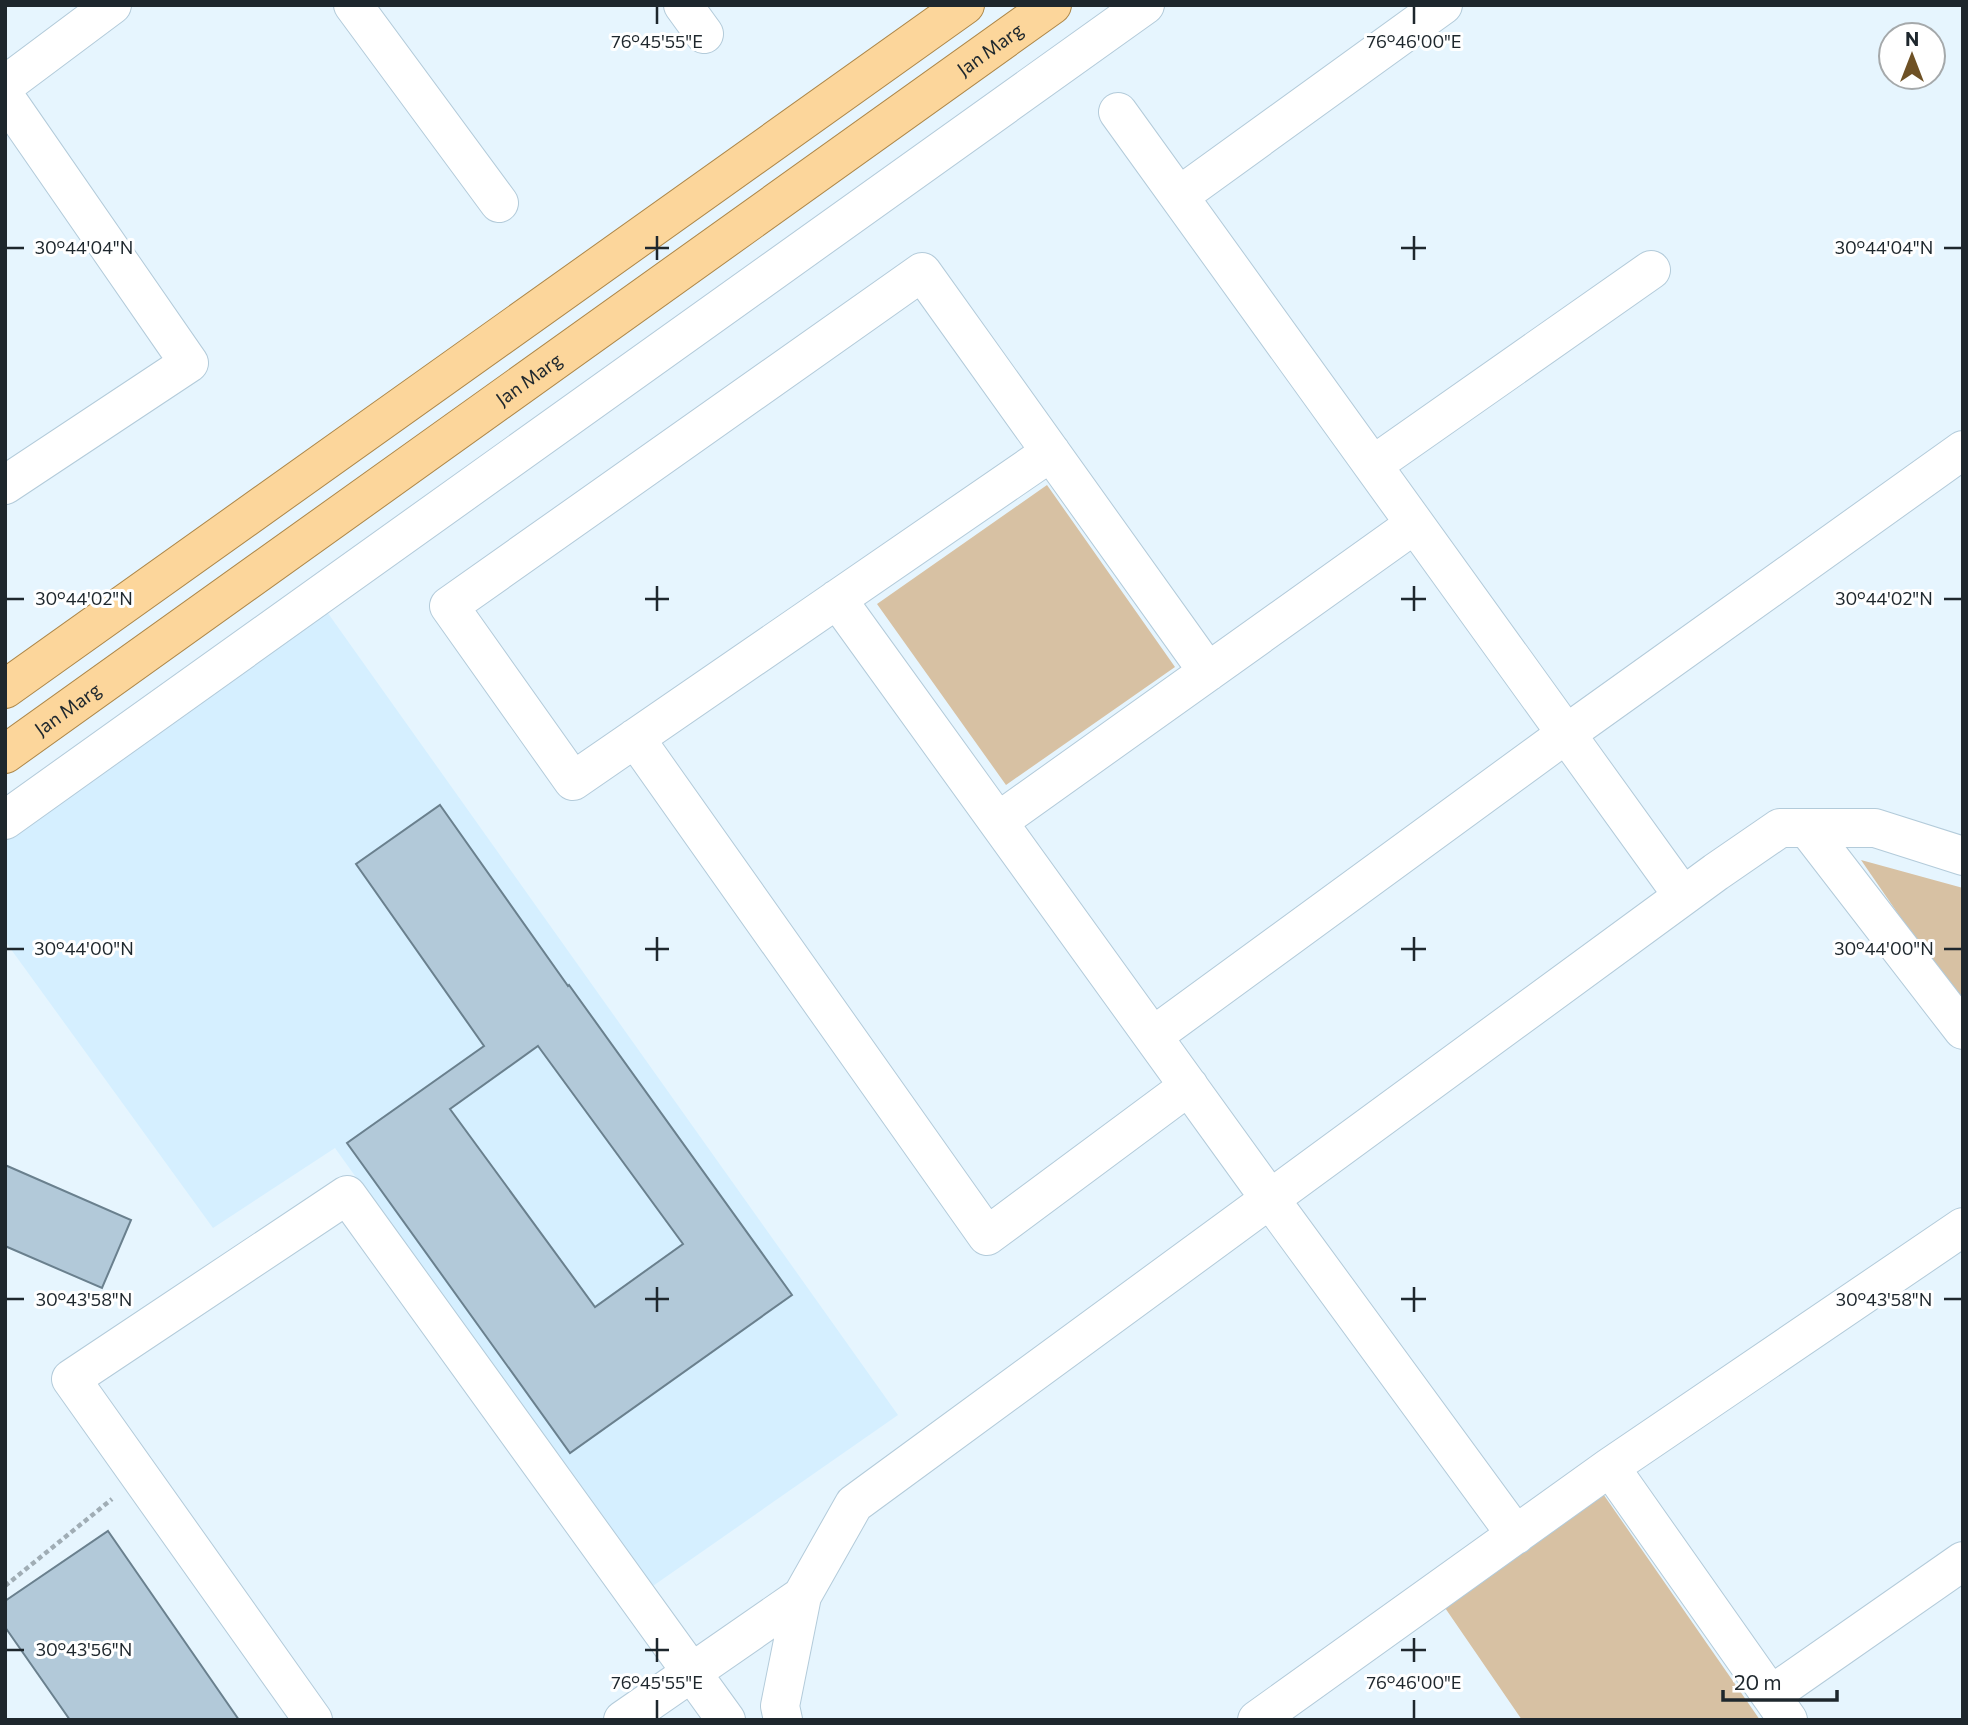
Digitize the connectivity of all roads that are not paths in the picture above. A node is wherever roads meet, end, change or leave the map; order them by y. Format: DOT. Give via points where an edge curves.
graph roads {
  1 [pos="112,5"];
  2 [pos="353,5"];
  3 [pos="965,5"];
  4 [pos="1052,5"];
  5 [pos="1145,5"];
  6 [pos="1443,5"];
  7 [pos="5,85"];
  8 [pos="5,97"];
  9 [pos="1118,112"];
  10 [pos="1179,195"];
  11 [pos="499,203"];
  12 [pos="1651,270"];
  13 [pos="1963,450"];
  14 [pos="1051,452"];
  15 [pos="1373,466"];
  16 [pos="5,485"];
  17 [pos="1415,524"];
  18 [pos="837,599"];
  19 [pos="1208,672"];
  20 [pos="5,689"];
  21 [pos="1566,734"];
  22 [pos="635,738"];
  23 [pos="5,754"];
  24 [pos="5,821"];
  25 [pos="999,821"];
  26 [pos="1807,828"];
  27 [pos="1963,856"];
  28 [pos="1683,896"];
  29 [pos="1963,1030"];
  30 [pos="1153,1036"];
  31 [pos="1189,1086"];
  32 [pos="1270,1199"];
  33 [pos="1963,1227"];
  34 [pos="1611,1467"];
  35 [pos="1516,1535"];
  36 [pos="1963,1561"];
  37 [pos="802,1596"];
  38 [pos="692,1672"];
  39 [pos="1780,1708"];
  40 [pos="313,1720"];
  41 [pos="623,1720"];
  42 [pos="726,1720"];
  43 [pos="783,1720"];
  44 [pos="1257,1720"];
  1 -- 7 [label="street"];
  2 -- 11 [label="street"];
  3 -- 20 [label="main road"];
  4 -- 23 [label="main road, Jan Marg"];
  5 -- 24 [label="street"];
  6 -- 10 [label="street"];
  8 -- 16 [label="street" via="190,363"];
  9 -- 10 [label="street"];
  10 -- 15 [label="street"];
  12 -- 15 [label="street"];
  13 -- 21 [label="street"];
  14 -- 18 [label="street"];
  14 -- 19 [label="street"];
  14 -- 22 [label="street" via="922,272 449,606 572,781"];
  15 -- 17 [label="street"];
  17 -- 19 [label="street"];
  17 -- 21 [label="street"];
  18 -- 22 [label="street"];
  18 -- 25 [label="street"];
  19 -- 25 [label="street"];
  21 -- 28 [label="street"];
  21 -- 30 [label="street"];
  22 -- 31 [label="street" via="987,1236"];
  25 -- 30 [label="street"];
  26 -- 27 [label="street" via="1875,828"];
  26 -- 28 [label="street" via="1780,828"];
  26 -- 29 [label="street"];
  28 -- 32 [label="street"];
  30 -- 31 [label="street"];
  31 -- 32 [label="street"];
  32 -- 35 [label="street"];
  32 -- 37 [label="street" via="854,1504"];
  33 -- 34 [label="street"];
  34 -- 35 [label="street"];
  34 -- 39 [label="street"];
  35 -- 44 [label="street"];
  36 -- 39 [label="street"];
  37 -- 38 [label="street"];
  37 -- 43 [label="street" via="780,1706"];
  38 -- 40 [label="street" via="348,1195 71,1380"];
  38 -- 41 [label="street"];
  38 -- 42 [label="street"];
}
